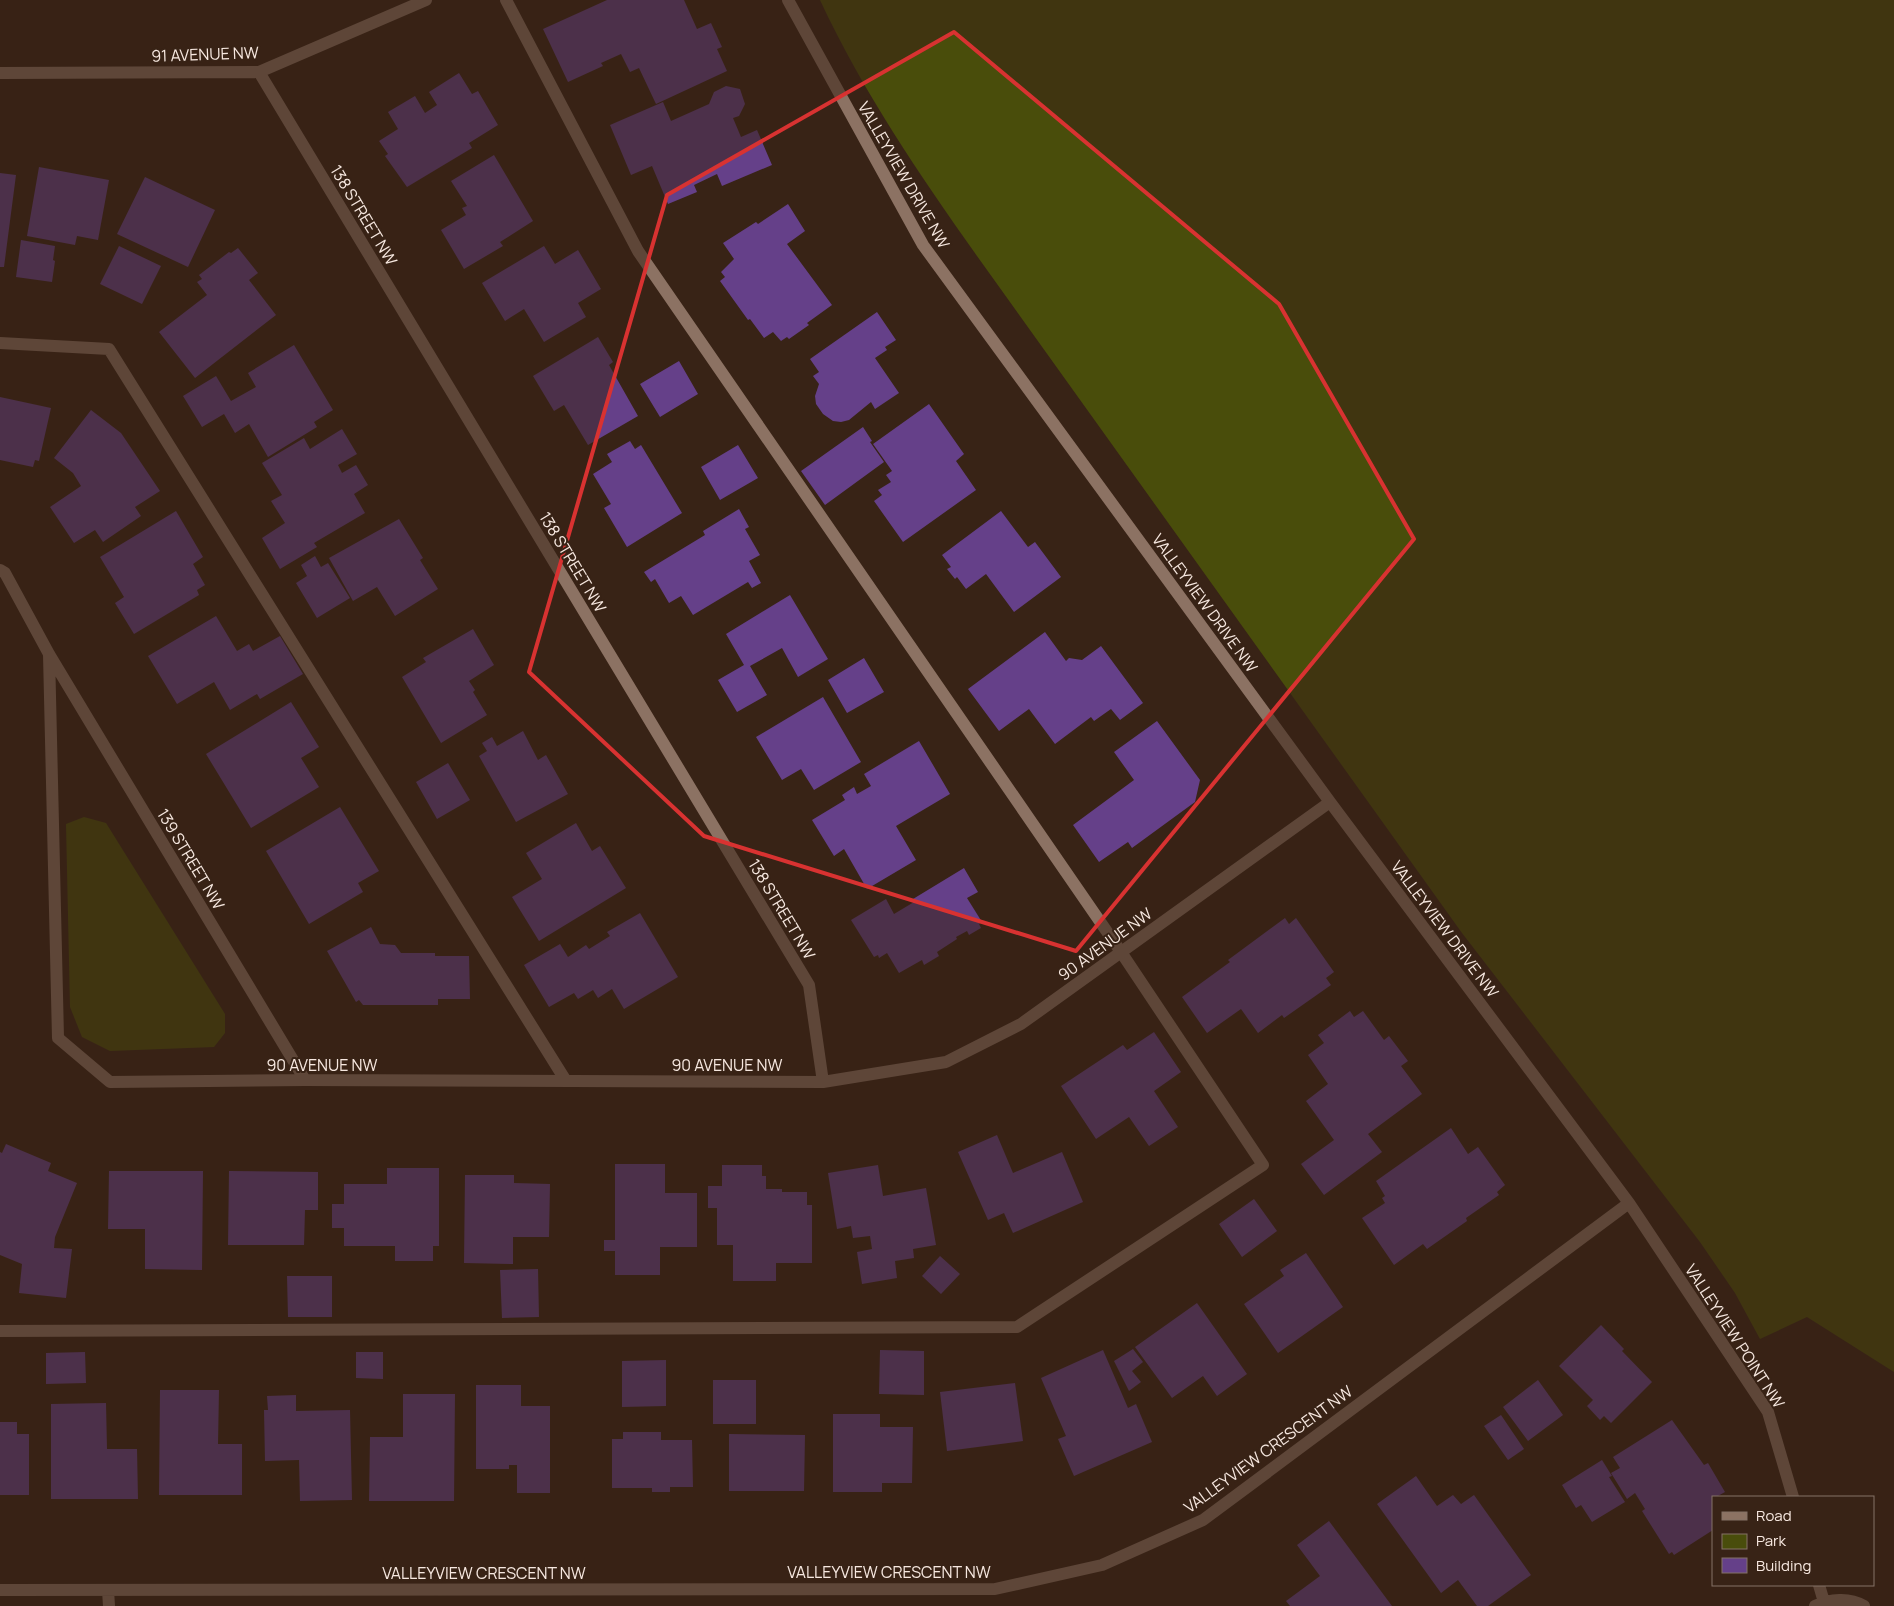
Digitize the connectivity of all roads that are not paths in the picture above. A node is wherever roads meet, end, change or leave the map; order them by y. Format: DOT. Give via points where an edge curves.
graph roads {
  1 [pos="426,0"];
  2 [pos="506,0"];
  3 [pos="788,0"];
  4 [pos="259,72"];
  5 [pos="0,73"];
  6 [pos="0,343"];
  7 [pos="0,570"];
  8 [pos="49,654"];
  9 [pos="1330,802"];
  10 [pos="1121,952"];
  11 [pos="58,1038"];
  12 [pos="305,1080"];
  13 [pos="566,1081"];
  14 [pos="823,1082"];
  15 [pos="1629,1203"];
  16 [pos="0,1331"];
  17 [pos="1794,1496"];
  18 [pos="1819,1586"];
  19 [pos="0,1590"];
  20 [pos="108,1590"];
  21 [pos="1820,1604"];
  22 [pos="109,1606"];
  23 [pos="1864,1606"];
  1 -- 4 [label="street, 91 AVENUE NW"];
  2 -- 10 [label="street" via="638,251"];
  3 -- 9 [label="street, VALLEYVIEW DRIVE NW" via="923,245"];
  4 -- 5 [label="street, 91 AVENUE NW"];
  4 -- 14 [label="street, 138 STREET NW" via="809,985"];
  6 -- 13 [label="street" via="109,349"];
  7 -- 8 [label="street, 139 STREET NW"];
  8 -- 11 [label="street, 139 STREET NW"];
  8 -- 12 [label="street, 139 STREET NW"];
  9 -- 10 [label="street, 90 AVENUE NW"];
  9 -- 15 [label="street, VALLEYVIEW DRIVE NW"];
  10 -- 14 [label="street, 90 AVENUE NW" via="1021,1024 946,1062"];
  10 -- 16 [label="street" via="1263,1166 1017,1327"];
  11 -- 12 [label="street, 90 AVENUE NW" via="110,1082"];
  12 -- 13 [label="street, 90 AVENUE NW"];
  13 -- 14 [label="street, 90 AVENUE NW"];
  15 -- 17 [label="street, VALLEYVIEW POINT NW" via="1768,1412"];
  15 -- 20 [label="street, VALLEYVIEW CRESCENT NW" via="1203,1520 1102,1565 995,1589"];
  18 -- 21 [label="street"];
  19 -- 20 [label="street, VALLEYVIEW CRESCENT NW"];
  20 -- 22 [label="street"];
  21 -- 23 [label="street" via="1842,1600"];
}
